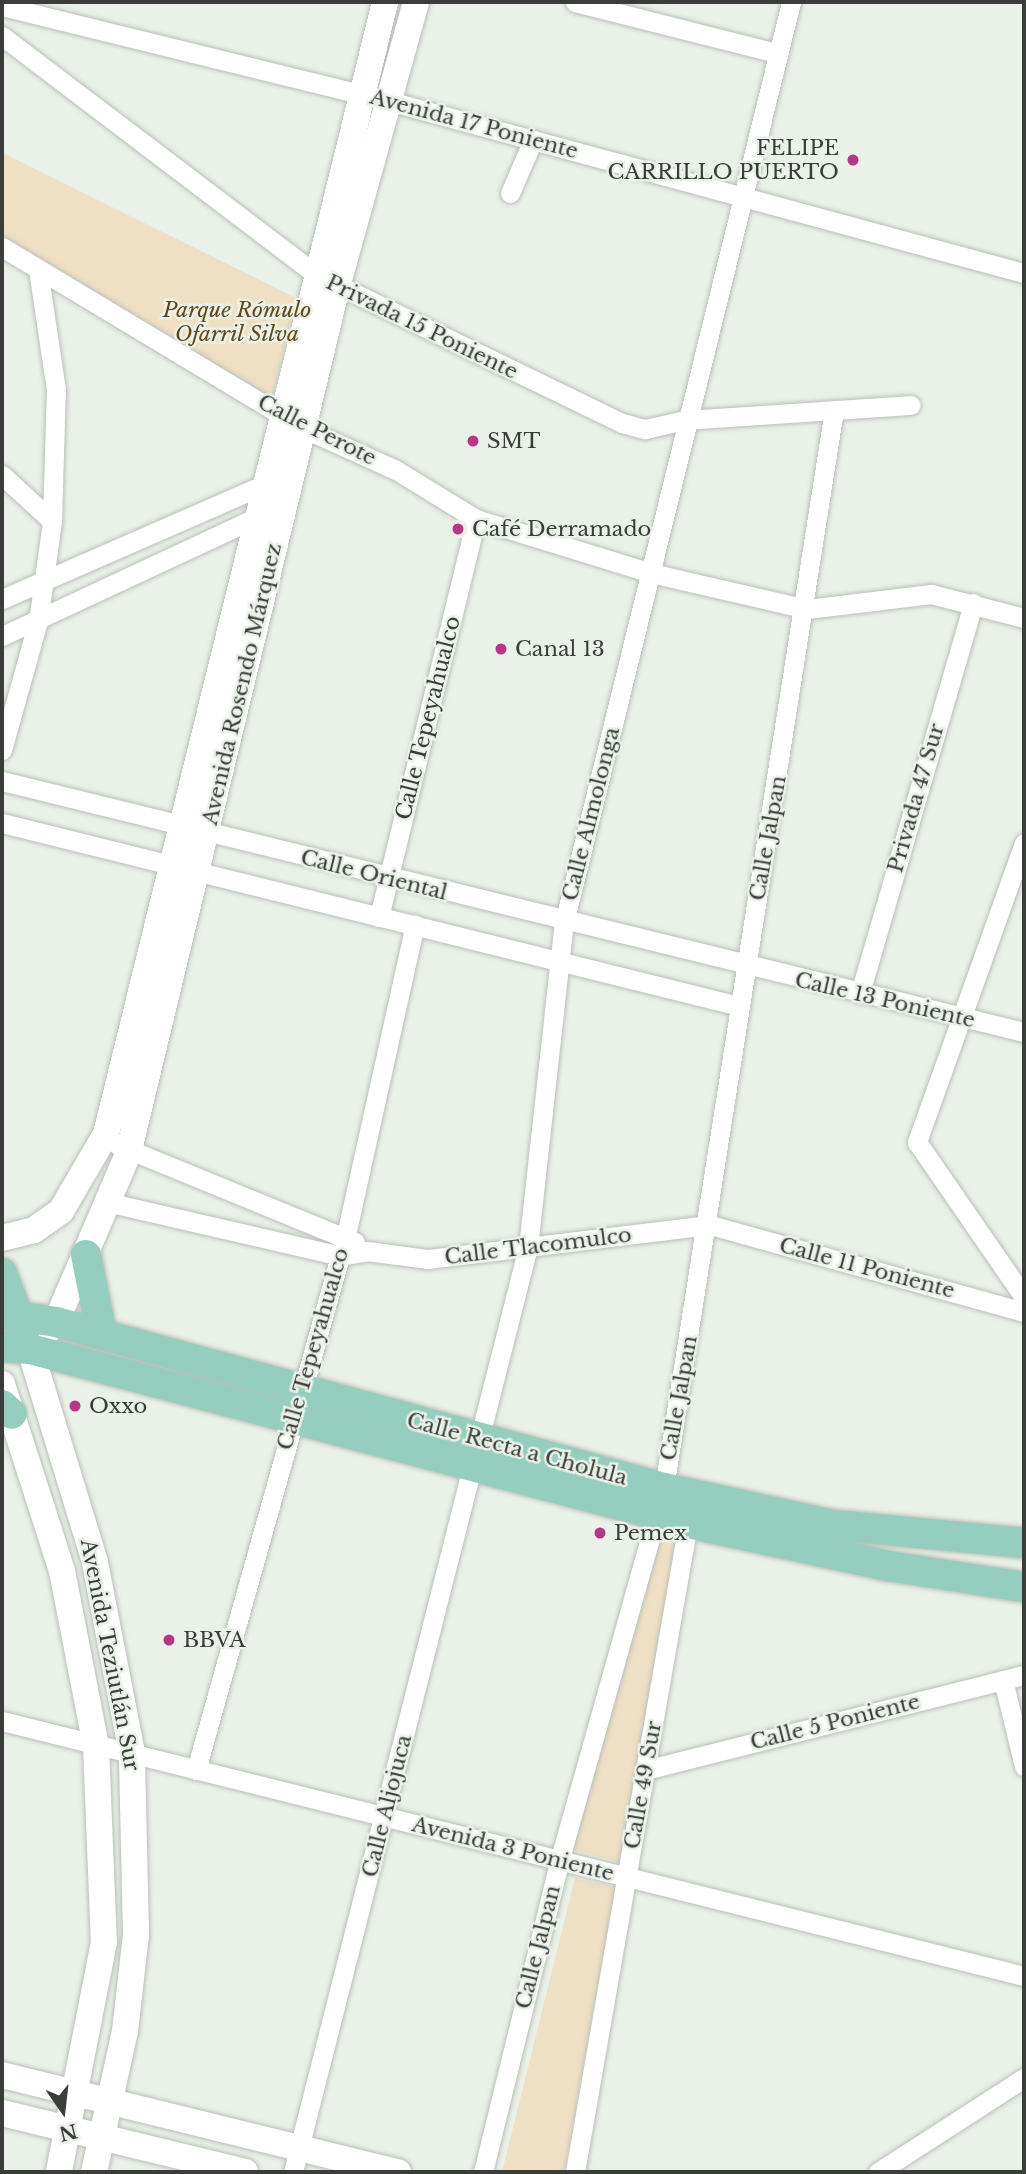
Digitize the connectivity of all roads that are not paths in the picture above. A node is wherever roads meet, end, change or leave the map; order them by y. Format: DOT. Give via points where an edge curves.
graph roads {
  1 [pos="385,2"];
  2 [pos="416,2"];
  3 [pos="575,2"];
  4 [pos="791,2"];
  5 [pos="2,4"];
  6 [pos="2,36"];
  7 [pos="776,53"];
  8 [pos="362,94"];
  9 [pos="390,101"];
  10 [pos="533,140"];
  11 [pos="510,193"];
  12 [pos="739,195"];
  13 [pos="2,247"];
  14 [pos="38,269"];
  15 [pos="1024,273"];
  16 [pos="327,281"];
  17 [pos="911,405"];
  18 [pos="834,410"];
  19 [pos="685,420"];
  20 [pos="293,422"];
  21 [pos="292,472"];
  22 [pos="2,475"];
  23 [pos="265,484"];
  24 [pos="284,505"];
  25 [pos="257,517"];
  26 [pos="477,519"];
  27 [pos="52,521"];
  28 [pos="651,573"];
  29 [pos="44,581"];
  30 [pos="2,599"];
  31 [pos="973,603"];
  32 [pos="807,609"];
  33 [pos="1024,618"];
  34 [pos="38,621"];
  35 [pos="2,636"];
  36 [pos="2,750"];
  37 [pos="2,781"];
  38 [pos="2,823"];
  39 [pos="180,827"];
  40 [pos="208,832"];
  41 [pos="1024,843"];
  42 [pos="170,864"];
  43 [pos="198,871"];
  44 [pos="388,879"];
  45 [pos="379,917"];
  46 [pos="564,923"];
  47 [pos="415,925"];
  48 [pos="557,961"];
  49 [pos="746,968"];
  50 [pos="860,993"];
  51 [pos="739,1006"];
  52 [pos="960,1018"];
  53 [pos="1024,1032"];
  54 [pos="106,1133"];
  55 [pos="128,1154"];
  56 [pos="111,1203"];
  57 [pos="710,1225"];
  58 [pos="346,1235"];
  59 [pos="2,1238"];
  60 [pos="528,1247"];
  61 [pos="367,1251"];
  62 [pos="86,1255"];
  63 [pos="340,1256"];
  64 [pos="2,1273"];
  65 [pos="1024,1297"];
  66 [pos="1024,1312"];
  67 [pos="10,1314"];
  68 [pos="56,1322"];
  69 [pos="102,1334"];
  70 [pos="16,1348"];
  71 [pos="2,1384"];
  72 [pos="301,1391"];
  73 [pos="7,1409"];
  74 [pos="292,1422"];
  75 [pos="481,1440"];
  76 [pos="473,1470"];
  77 [pos="659,1501"];
  78 [pos="688,1523"];
  79 [pos="1024,1543"];
  80 [pos="1024,1587"];
  81 [pos="1024,1675"];
  82 [pos="1003,1680"];
  83 [pos="2,1721"];
  84 [pos="96,1746"];
  85 [pos="132,1753"];
  86 [pos="1024,1766"];
  87 [pos="196,1770"];
  88 [pos="645,1770"];
  89 [pos="384,1816"];
  90 [pos="559,1862"];
  91 [pos="627,1878"];
  92 [pos="1024,1976"];
  93 [pos="2,2075"];
  94 [pos="1024,2078"];
  95 [pos="79,2094"];
  96 [pos="111,2102"];
  97 [pos="2,2113"];
  98 [pos="70,2130"];
  99 [pos="103,2139"];
  100 [pos="296,2160"];
  101 [pos="60,2172"];
  102 [pos="94,2172"];
  103 [pos="245,2172"];
  104 [pos="398,2172"];
  105 [pos="483,2172"];
  106 [pos="575,2172"];
  107 [pos="878,2172"];
  1 -- 8 [label="main road, Avenida Rosendo Márquez"];
  2 -- 9 [label="main road, Avenida Rosendo Márquez"];
  3 -- 7 [label="street"];
  4 -- 7 [label="street, Calle Almolonga"];
  5 -- 8 [label="street, Avenida 17 Poniente"];
  6 -- 16 [label="street, Privada 15 Poniente"];
  7 -- 12 [label="street, Calle Almolonga"];
  8 -- 9 [label="street, Avenida 17 Poniente"];
  8 -- 16 [label="main road, Avenida Rosendo Márquez"];
  9 -- 10 [label="street, Avenida 17 Poniente"];
  9 -- 16 [label="main road, Avenida Rosendo Márquez"];
  10 -- 11 [label="street"];
  10 -- 12 [label="street, Avenida 17 Poniente"];
  12 -- 15 [label="street, Avenida 17 Poniente"];
  12 -- 19 [label="street, Calle Almolonga"];
  13 -- 14 [label="street, Calle Perote"];
  14 -- 20 [label="street, Calle Perote"];
  14 -- 27 [label="street" via="56,390"];
  16 -- 19 [label="street, Privada 15 Poniente" via="622,423 645,429"];
  16 -- 20 [label="main road, Avenida Rosendo Márquez"];
  17 -- 18 [label="street, Privada 15 Poniente"];
  18 -- 19 [label="street, Privada 15 Poniente"];
  18 -- 32 [label="street, Calle Jalpan"];
  19 -- 28 [label="street, Calle Almolonga"];
  20 -- 21 [label="main road, Avenida Rosendo Márquez"];
  20 -- 23 [label="main road, Avenida Rosendo Márquez"];
  20 -- 26 [label="street, Calle Perote" via="396,470"];
  21 -- 23 [label="street"];
  21 -- 24 [label="main road, Avenida Rosendo Márquez"];
  22 -- 27 [label="street"];
  23 -- 25 [label="main road, Avenida Rosendo Márquez"];
  23 -- 29 [label="street"];
  24 -- 25 [label="street"];
  24 -- 40 [label="main road, Avenida Rosendo Márquez"];
  25 -- 34 [label="street"];
  25 -- 39 [label="main road, Avenida Rosendo Márquez"];
  26 -- 28 [label="street, Calle Perote"];
  26 -- 44 [label="street, Calle Tepeyahualco"];
  27 -- 29 [label="street"];
  28 -- 32 [label="street, Calle Perote"];
  28 -- 46 [label="street, Calle Almolonga"];
  29 -- 30 [label="street"];
  29 -- 34 [label="street"];
  31 -- 32 [label="street, Calle Perote" via="932,594"];
  31 -- 33 [label="street, Calle Perote"];
  31 -- 50 [label="street, Privada 47 Sur"];
  32 -- 49 [label="street, Calle Jalpan"];
  34 -- 35 [label="street"];
  34 -- 36 [label="street"];
  37 -- 39 [label="street, Calle Oriental"];
  38 -- 42 [label="street, Calle Oriental"];
  39 -- 40 [label="street, Calle Oriental"];
  39 -- 42 [label="main road, Avenida Rosendo Márquez"];
  40 -- 43 [label="main road, Avenida Rosendo Márquez"];
  40 -- 44 [label="street, Calle Oriental"];
  41 -- 52 [label="street"];
  42 -- 43 [label="street, Calle Oriental"];
  42 -- 54 [label="main road, Avenida Rosendo Márquez"];
  43 -- 45 [label="street, Calle Oriental"];
  43 -- 55 [label="main road, Avenida Rosendo Márquez"];
  44 -- 45 [label="street, Calle Tepeyahualco"];
  44 -- 46 [label="street, Calle Oriental"];
  45 -- 47 [label="street, Calle Oriental"];
  46 -- 48 [label="street, Calle Almolonga"];
  46 -- 49 [label="street, Calle Oriental"];
  47 -- 48 [label="street, Calle Oriental"];
  47 -- 58 [label="street, Calle Tepeyahualco"];
  48 -- 51 [label="street, Calle Oriental"];
  48 -- 60 [label="street, Calle Almolonga"];
  49 -- 50 [label="street, Calle 13 Poniente"];
  49 -- 51 [label="street, Calle Jalpan"];
  50 -- 52 [label="street, Calle 13 Poniente"];
  51 -- 57 [label="street, Calle Jalpan"];
  52 -- 53 [label="street, Calle 13 Poniente"];
  52 -- 65 [label="street" via="918,1142"];
  54 -- 55 [label="street, Calle Tlacomulco"];
  54 -- 59 [label="main road, Avenida Rosendo Márquez" via="61,1211 34,1230"];
  55 -- 56 [label="main road, Avenida Rosendo Márquez"];
  55 -- 58 [label="street, Calle Tlacomulco"];
  56 -- 62 [label="main road, Avenida Rosendo Márquez"];
  56 -- 63 [label="street, Calle Tlacomulco"];
  57 -- 60 [label="street, Calle Tlacomulco"];
  57 -- 66 [label="street, Calle 11 Poniente"];
  57 -- 77 [label="street, Calle Jalpan"];
  58 -- 61 [label="street, Calle Tlacomulco"];
  58 -- 63 [label="street, Calle Tepeyahualco"];
  60 -- 61 [label="street, Calle Tlacomulco" via="428,1259"];
  60 -- 75 [label="street, Calle Almolonga"];
  61 -- 63 [label="street, Calle Tlacomulco"];
  62 -- 68 [label="main road, Avenida Rosendo Márquez"];
  62 -- 69 [label="main road"];
  63 -- 72 [label="street, Calle Tepeyahualco"];
  64 -- 67 [label="main road, Avenida Teziutlán Sur"];
  67 -- 68 [label="main road, Calle Recta a Cholula"];
  67 -- 70 [label="main road, Avenida Teziutlán Sur"];
  68 -- 69 [label="main road, Calle Recta a Cholula"];
  68 -- 70 [label="main road, Avenida Rosendo Márquez"];
  69 -- 72 [label="main road, Calle Recta a Cholula"];
  70 -- 74 [label="main road, Calle Recta a Cholula"];
  70 -- 85 [label="main road, Avenida Teziutlán Sur" via="95,1562"];
  71 -- 73 [label="main road, Avenida Teziutlán Sur"];
  72 -- 74 [label="street, Calle Tepeyahualco"];
  72 -- 75 [label="main road, Calle Recta a Cholula"];
  73 -- 84 [label="main road, Avenida Teziutlán Sur" via="62,1571"];
  74 -- 76 [label="main road, Calle Recta a Cholula"];
  74 -- 87 [label="street, Calle Tepeyahualco"];
  75 -- 76 [label="street, Calle Aljojuca"];
  75 -- 77 [label="main road, Calle Recta a Cholula"];
  76 -- 77 [label="main road, Calle Recta a Cholula"];
  76 -- 89 [label="street, Calle Aljojuca"];
  77 -- 78 [label="main road, Calle Recta a Cholula"];
  77 -- 79 [label="main road, Calle Recta a Cholula" via="834,1525"];
  77 -- 90 [label="street, Calle Jalpan"];
  78 -- 80 [label="main road, Calle Recta a Cholula" via="900,1569"];
  78 -- 88 [label="street, Calle 49 Sur"];
  81 -- 82 [label="street, Calle 5 Poniente"];
  82 -- 86 [label="street"];
  82 -- 88 [label="street, Calle 5 Poniente"];
  83 -- 84 [label="street, Avenida 3 Poniente"];
  84 -- 85 [label="street, Avenida 3 Poniente"];
  84 -- 95 [label="main road, Avenida Teziutlán Sur" via="104,1942"];
  85 -- 87 [label="street, Avenida 3 Poniente"];
  85 -- 96 [label="main road, Avenida Teziutlán Sur" via="135,1935"];
  87 -- 89 [label="street, Avenida 3 Poniente"];
  88 -- 91 [label="street, Calle 49 Sur"];
  89 -- 90 [label="street, Avenida 3 Poniente"];
  89 -- 100 [label="street, Calle Aljojuca"];
  90 -- 91 [label="street, Avenida 3 Poniente"];
  90 -- 105 [label="street, Calle Jalpan"];
  91 -- 92 [label="street, Avenida 3 Poniente"];
  91 -- 106 [label="street, Calle 49 Sur"];
  93 -- 95 [label="main road"];
  94 -- 107 [label="street"];
  95 -- 96 [label="main road"];
  95 -- 98 [label="main road, Avenida Teziutlán Sur"];
  96 -- 99 [label="main road, Avenida Teziutlán Sur"];
  96 -- 100 [label="main road"];
  97 -- 98 [label="main road"];
  98 -- 99 [label="main road"];
  98 -- 101 [label="main road, Avenida Teziutlán Sur"];
  99 -- 102 [label="main road, Avenida Teziutlán Sur"];
  99 -- 103 [label="main road"];
  100 -- 104 [label="main road"];
}
